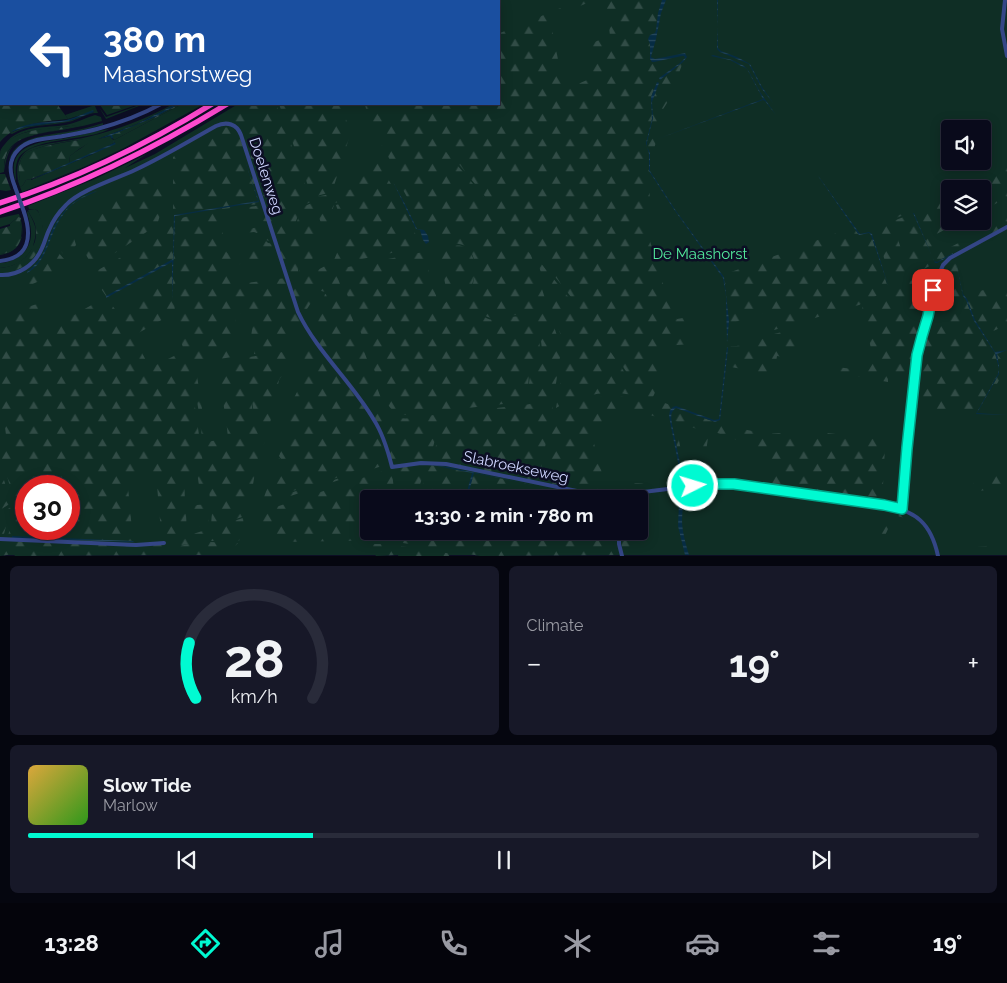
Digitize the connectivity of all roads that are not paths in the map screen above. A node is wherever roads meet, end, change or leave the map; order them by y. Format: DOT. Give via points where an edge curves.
graph roads {
  1 [pos="1005,0"];
  2 [pos="1007,56"];
  3 [pos="159,105"];
  4 [pos="210,105"];
  5 [pos="225,105"];
  6 [pos="0,204"];
  7 [pos="0,212"];
  8 [pos="1007,228"];
  9 [pos="0,261"];
  10 [pos="0,275"];
  11 [pos="392,467"];
  12 [pos="572,490"];
  13 [pos="648,493"];
  14 [pos="902,509"];
  15 [pos="0,539"];
  16 [pos="620,540"];
  17 [pos="164,543"];
  18 [pos="622,556"];
  19 [pos="938,556"];
  1 -- 2 [label="street" via="1002,29"];
  3 -- 9 [label="street, bridge" via="98,129 35,141 15,153 11,174 29,231 21,252"];
  4 -- 6 [label="highway" via="117,156"];
  5 -- 7 [label="highway" via="144,151 75,184"];
  8 -- 14 [label="street" via="953,256 943,265 936,280 917,355"];
  10 -- 11 [label="street, Doelenweg" via="24,269 34,261 52,223 72,200 136,170 220,124 233,125 240,131 298,312 312,337 375,421"];
  11 -- 12 [label="street, Slabroekseweg" via="446,464"];
  13 -- 14 [label="street, Slabroekseweg" via="708,484 734,484"];
  14 -- 19 [label="street" via="927,528"];
  15 -- 17 [label="street" via="136,545"];
  16 -- 18 [label="street"];
}
